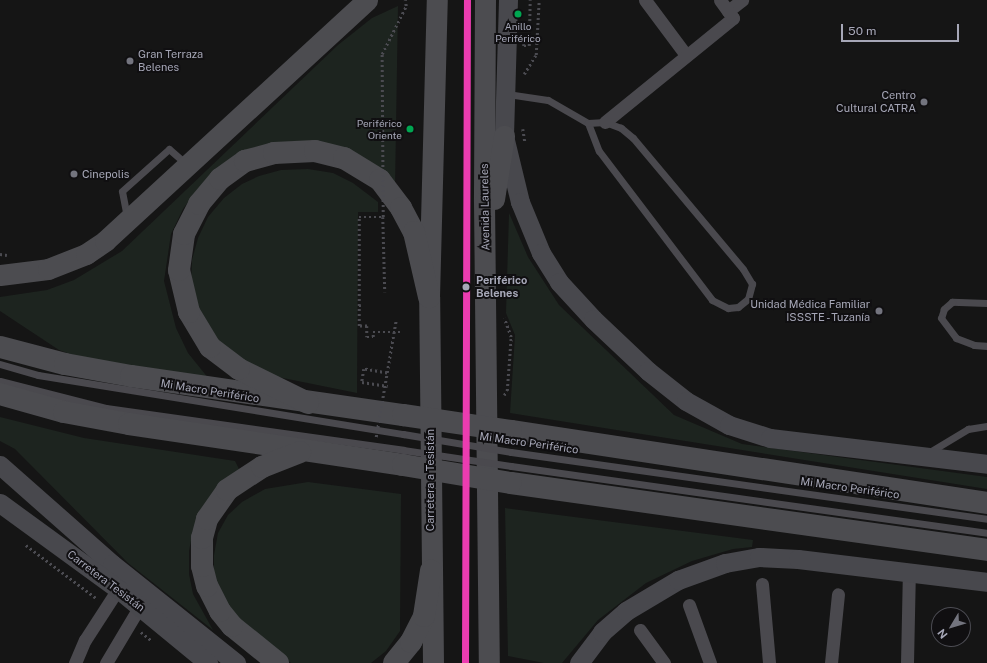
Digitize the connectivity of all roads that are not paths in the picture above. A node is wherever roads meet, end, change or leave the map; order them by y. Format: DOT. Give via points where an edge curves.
graph roads {
  1 [pos="438,0"];
  2 [pos="508,0"];
  3 [pos="645,0"];
  4 [pos="720,0"];
  5 [pos="742,0"];
  6 [pos="367,2"];
  7 [pos="483,2"];
  8 [pos="730,15"];
  9 [pos="686,55"];
  10 [pos="514,94"];
  11 [pos="605,122"];
  12 [pos="588,123"];
  13 [pos="504,136"];
  14 [pos="486,247"];
  15 [pos="0,269"];
  16 [pos="48,269"];
  17 [pos="0,275"];
  18 [pos="429,297"];
  19 [pos="987,303"];
  20 [pos="987,346"];
  21 [pos="0,347"];
  22 [pos="0,364"];
  23 [pos="0,382"];
  24 [pos="0,394"];
  25 [pos="308,403"];
  26 [pos="403,425"];
  27 [pos="987,426"];
  28 [pos="511,442"];
  29 [pos="300,451"];
  30 [pos="925,455"];
  31 [pos="403,457"];
  32 [pos="987,464"];
  33 [pos="0,465"];
  34 [pos="511,474"];
  35 [pos="987,503"];
  36 [pos="0,504"];
  37 [pos="987,519"];
  38 [pos="987,533"];
  39 [pos="987,550"];
  40 [pos="431,571"];
  41 [pos="909,571"];
  42 [pos="987,582"];
  43 [pos="762,584"];
  44 [pos="118,589"];
  45 [pos="838,594"];
  46 [pos="689,605"];
  47 [pos="140,606"];
  48 [pos="640,630"];
  49 [pos="75,663"];
  50 [pos="106,663"];
  51 [pos="208,663"];
  52 [pos="236,663"];
  53 [pos="278,663"];
  54 [pos="394,663"];
  55 [pos="433,663"];
  56 [pos="488,663"];
  57 [pos="578,663"];
  58 [pos="664,663"];
  59 [pos="710,663"];
  60 [pos="769,663"];
  61 [pos="831,663"];
  62 [pos="907,663"];
  1 -- 18 [label="main road"];
  2 -- 10 [label="main road"];
  3 -- 9 [label="street"];
  4 -- 8 [label="street"];
  5 -- 8 [label="street"];
  6 -- 16 [label="main road" via="128,220 86,254"];
  7 -- 14 [label="main road, Avenida Laureles"];
  8 -- 9 [label="street"];
  9 -- 11 [label="street"];
  10 -- 12 [label="lane" via="548,100"];
  10 -- 13 [label="main road"];
  11 -- 12 [label="lane"];
  11 -- 12 [label="lane" via="621,128 633,138 743,270 752,284 748,299 738,307 728,308 712,300 599,151"];
  13 -- 14 [label="main road"];
  13 -- 30 [label="main road" via="520,202 541,253 559,282 623,348 686,401 729,425 770,438"];
  14 -- 56 [label="main road, Avenida Laureles" via="493,407"];
  15 -- 16 [label="main road"];
  16 -- 17 [label="main road"];
  18 -- 25 [label="highway" via="414,232 402,208 380,180 344,158 315,151 274,153 245,161 220,179 199,204 184,234 179,270 189,312 210,346 233,365"];
  18 -- 40 [label="main road, Carretera a Tesistán"];
  19 -- 20 [label="lane" via="952,302 944,309 941,318 956,338 974,346"];
  21 -- 25 [label="highway" via="65,364"];
  22 -- 26 [label="lane, Mi Macro Periférico" via="38,375"];
  23 -- 31 [label="lane" via="106,408"];
  24 -- 29 [label="highway" via="64,412"];
  25 -- 26 [label="highway"];
  26 -- 28 [label="highway, bridge"];
  27 -- 30 [label="lane" via="968,429"];
  28 -- 35 [label="highway"];
  28 -- 37 [label="lane, Mi Macro Periférico"];
  29 -- 31 [label="highway"];
  29 -- 53 [label="highway" via="262,467 227,490 207,519 202,538 207,586 220,611 232,626"];
  30 -- 32 [label="main road"];
  31 -- 34 [label="highway, bridge"];
  33 -- 52 [label="main road" via="112,564"];
  34 -- 38 [label="lane"];
  34 -- 39 [label="highway"];
  36 -- 44 [label="main road, Carretera Tesistán"];
  40 -- 54 [label="highway" via="424,616 411,642"];
  40 -- 55 [label="main road, Carretera a Tesistán"];
  41 -- 42 [label="main road"];
  41 -- 57 [label="main road" via="759,557 710,568 678,580 626,611 602,632"];
  41 -- 62 [label="street"];
  43 -- 60 [label="street"];
  44 -- 47 [label="main road, Carretera Tesistán"];
  44 -- 49 [label="street"];
  45 -- 61 [label="street"];
  46 -- 59 [label="street"];
  47 -- 50 [label="street"];
  47 -- 51 [label="main road, Carretera Tesistán"];
  48 -- 58 [label="street"];
}
